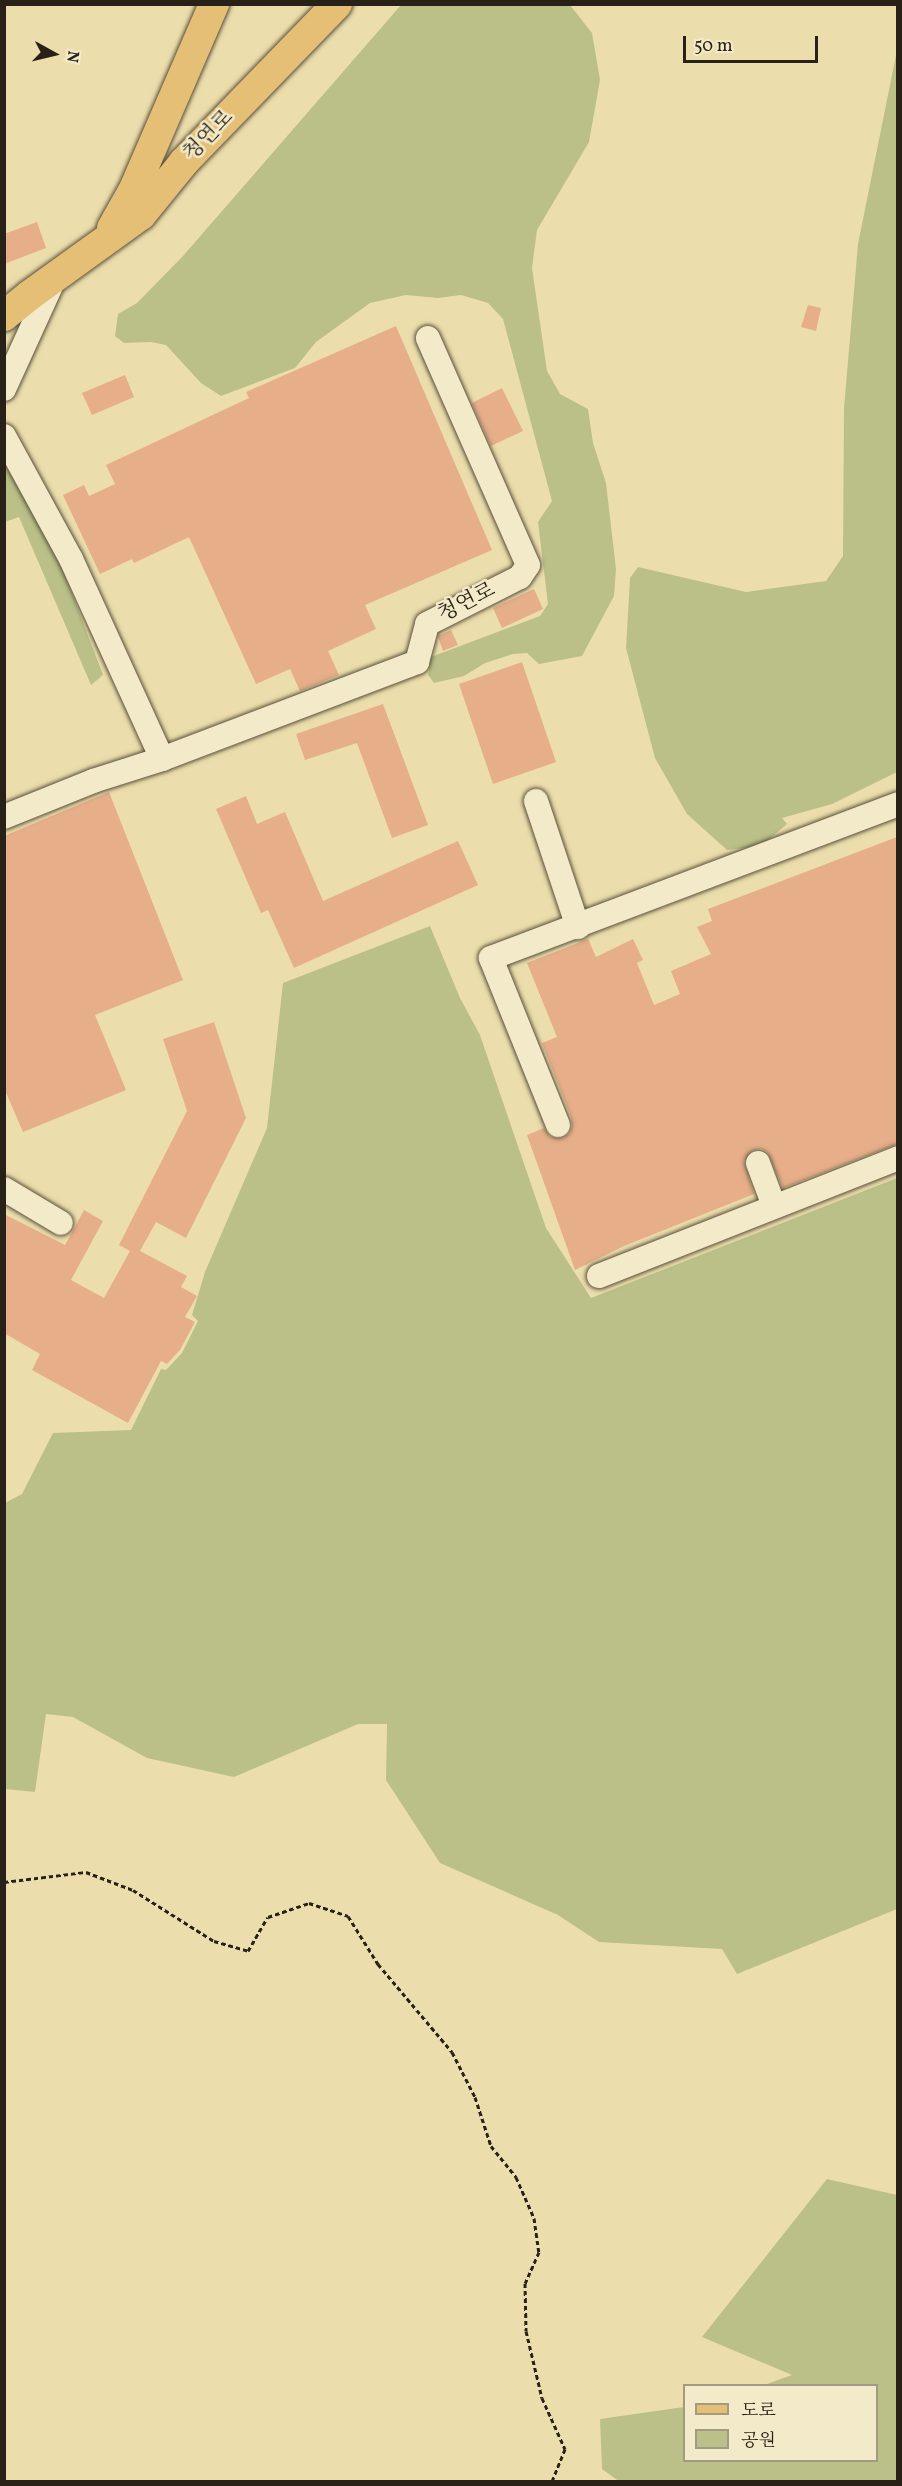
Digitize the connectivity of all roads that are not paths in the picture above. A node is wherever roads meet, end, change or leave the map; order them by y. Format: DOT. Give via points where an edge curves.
graph roads {
  1 [pos="214,4"];
  2 [pos="337,4"];
  3 [pos="66,268"];
  4 [pos="4,316"];
  5 [pos="428,338"];
  6 [pos="4,389"];
  7 [pos="4,436"];
  8 [pos="162,759"];
  9 [pos="536,801"];
  10 [pos="897,804"];
  11 [pos="4,817"];
  12 [pos="578,927"];
  13 [pos="558,1125"];
  14 [pos="897,1158"];
  15 [pos="758,1163"];
  16 [pos="4,1189"];
  17 [pos="774,1206"];
  18 [pos="61,1223"];
  19 [pos="599,1276"];
  1 -- 3 [label="main road, 청연로" via="134,189 113,227"];
  2 -- 3 [label="main road, 청연로" via="184,162 141,215"];
  3 -- 4 [label="main road, 청연로"];
  3 -- 6 [label="street, 청연로"];
  5 -- 8 [label="street, 청연로" via="528,565 520,577 427,624 417,662"];
  7 -- 8 [label="street" via="71,559"];
  8 -- 11 [label="street, 청연로" via="93,781"];
  9 -- 12 [label="street"];
  10 -- 12 [label="street"];
  12 -- 13 [label="street" via="491,958"];
  14 -- 17 [label="street"];
  15 -- 17 [label="street"];
  16 -- 18 [label="street"];
  17 -- 19 [label="street"];
}
